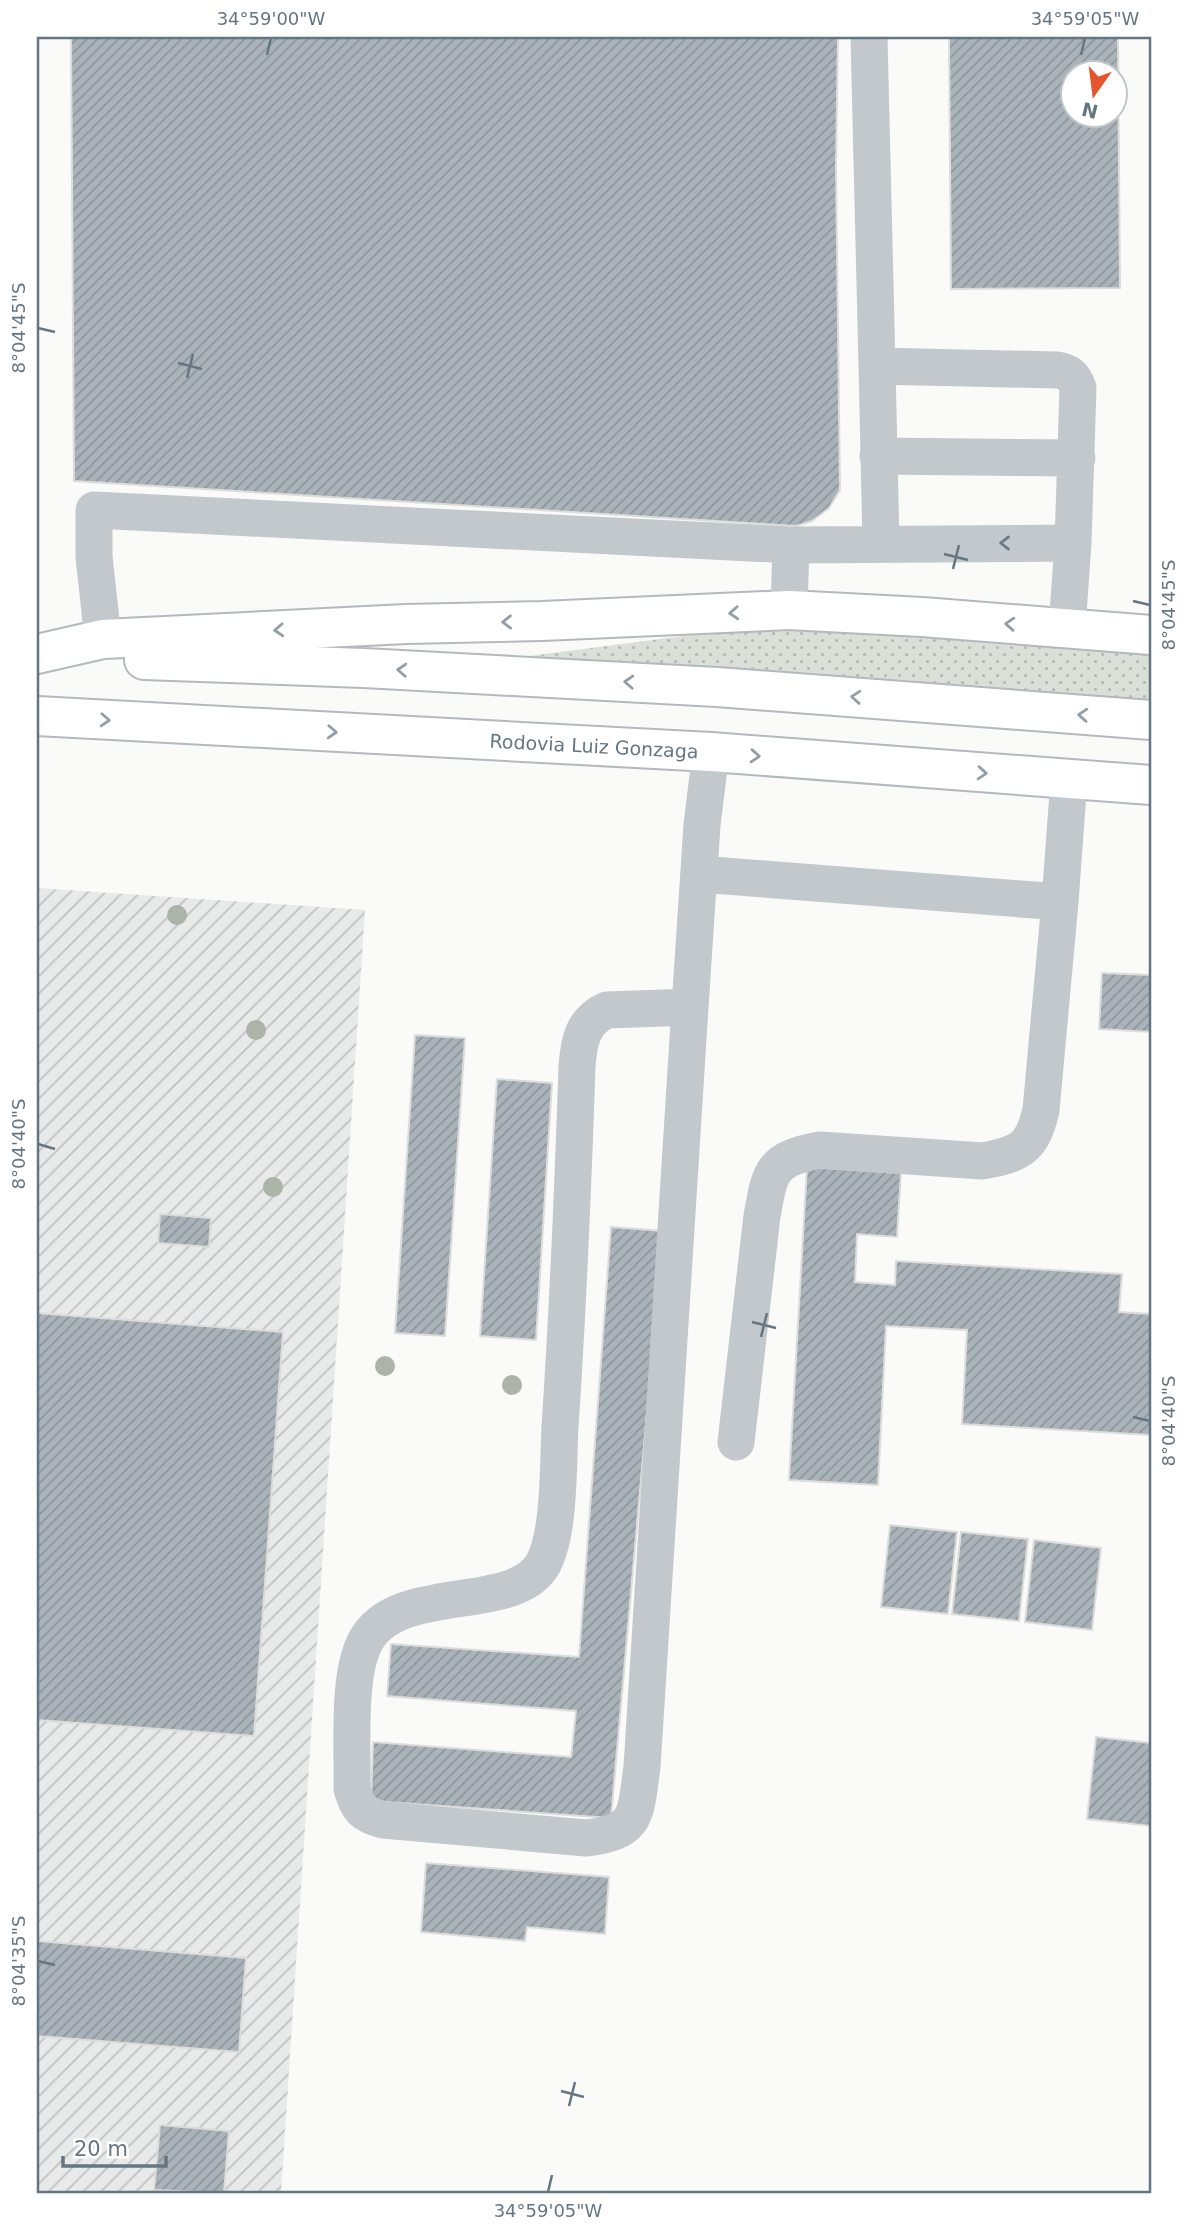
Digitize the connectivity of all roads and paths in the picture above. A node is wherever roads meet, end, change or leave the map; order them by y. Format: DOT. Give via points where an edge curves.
graph roads {
  1 [pos="869,37"];
  2 [pos="877,366"];
  3 [pos="878,456"];
  4 [pos="1077,458"];
  5 [pos="881,543"];
  6 [pos="1073,543"];
  7 [pos="791,545"];
  8 [pos="789,610"];
  9 [pos="1067,628"];
  10 [pos="1151,635"];
  11 [pos="103,639"];
  12 [pos="37,655"];
  13 [pos="37,716"];
  14 [pos="1151,720"];
  15 [pos="710,752"];
  16 [pos="1069,779"];
  17 [pos="1151,785"];
  18 [pos="699,874"];
  19 [pos="1060,902"];
  20 [pos="690,1007"];
  21 [pos="736,1441"];
  1 -- 2 [label="lane"];
  2 -- 3 [label="lane"];
  2 -- 4 [label="lane" via="1068,372 1078,388"];
  3 -- 4 [label="lane"];
  3 -- 5 [label="lane"];
  4 -- 6 [label="lane"];
  6 -- 5 [label="lane, one-way"];
  5 -- 7 [label="lane"];
  6 -- 9 [label="lane"];
  7 -- 8 [label="lane"];
  7 -- 11 [label="lane" via="94,510"];
  9 -- 8 [label="highway, one-way"];
  8 -- 11 [label="highway, one-way"];
  9 -- 10 [label="highway"];
  11 -- 12 [label="highway"];
  14 -- 12 [label="highway, one-way" via="718,687"];
  13 -- 15 [label="highway, Rodovia Luiz Gonzaga, one-way"];
  15 -- 16 [label="highway, Rodovia Luiz Gonzaga, one-way"];
  15 -- 18 [label="lane"];
  16 -- 17 [label="highway, Rodovia Luiz Gonzaga"];
  16 -- 19 [label="lane"];
  18 -- 19 [label="lane"];
  18 -- 20 [label="lane"];
  19 -- 21 [label="lane" via="1041,1110 1036,1131 1025,1148 982,1161 820,1150 793,1155 774,1170 762,1216"];
  20 -- 20 [label="lane" via="642,1767 632,1816 623,1829 586,1838 383,1820 367,1814 358,1807 352,1789 356,1668 365,1642 377,1625 399,1611 507,1588 529,1578 542,1565 550,1544 570,1275 577,1066 584,1028 607,1010"];
}
